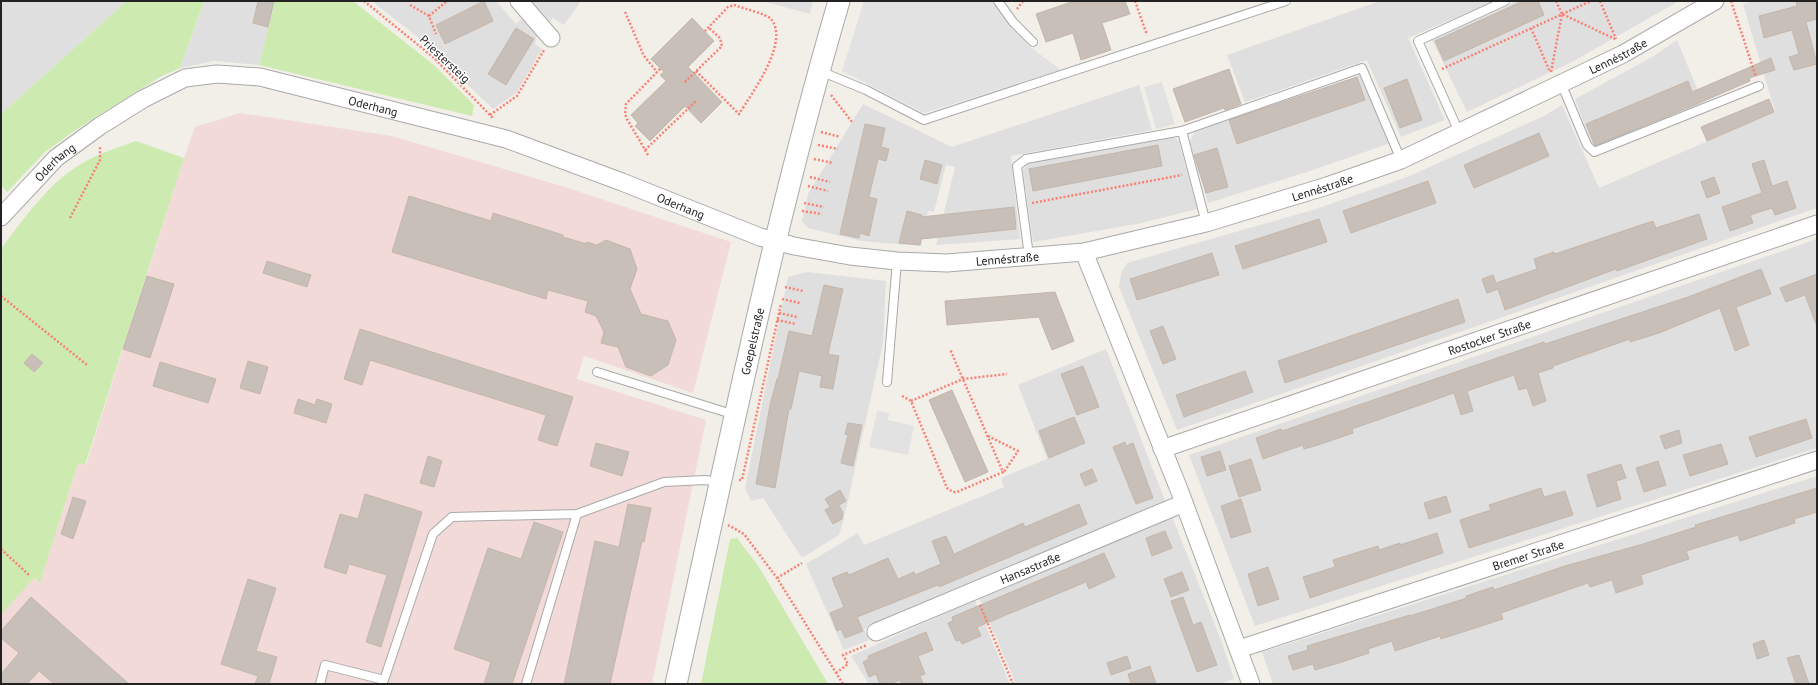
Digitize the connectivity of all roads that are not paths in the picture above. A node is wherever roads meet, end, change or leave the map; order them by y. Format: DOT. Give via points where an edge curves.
graph roads {
  1 [pos="519,1"];
  2 [pos="839,1"];
  3 [pos="998,1"];
  4 [pos="1286,1"];
  5 [pos="1505,1"];
  6 [pos="1711,2"];
  7 [pos="551,38"];
  8 [pos="1033,42"];
  9 [pos="819,71"];
  10 [pos="1556,80"];
  11 [pos="1759,86"];
  12 [pos="1182,130"];
  13 [pos="1459,132"];
  14 [pos="1401,160"];
  15 [pos="1,217"];
  16 [pos="1206,223"];
  17 [pos="1817,224"];
  18 [pos="775,242"];
  19 [pos="1084,252"];
  20 [pos="1029,256"];
  21 [pos="896,261"];
  22 [pos="597,372"];
  23 [pos="887,382"];
  24 [pos="736,415"];
  25 [pos="1162,449"];
  26 [pos="1817,460"];
  27 [pos="721,482"];
  28 [pos="1184,503"];
  29 [pos="577,514"];
  30 [pos="876,632"];
  31 [pos="1239,649"];
  32 [pos="1246,683"];
  33 [pos="320,684"];
  34 [pos="526,684"];
  35 [pos="676,684"];
  1 -- 7 [label="street"];
  2 -- 9 [label="street, Goepelstraße"];
  3 -- 8 [label="lane" via="1013,22"];
  4 -- 9 [label="lane" via="924,120 866,90"];
  5 -- 13 [label="lane" via="1418,41"];
  6 -- 10 [label="street, Lennéstraße" via="1619,46"];
  9 -- 18 [label="street, Goepelstraße"];
  10 -- 11 [label="lane" via="1587,145 1594,152"];
  10 -- 13 [label="street, Lennéstraße"];
  12 -- 14 [label="lane" via="1362,68"];
  12 -- 16 [label="lane"];
  12 -- 20 [label="lane" via="1026,159 1017,166"];
  13 -- 14 [label="street, Lennéstraße"];
  14 -- 16 [label="street, Lennéstraße"];
  15 -- 18 [label="street, Oderhang" via="56,158 100,126 185,78 217,74 260,76 506,139"];
  16 -- 19 [label="street, Lennéstraße"];
  17 -- 25 [label="street, Rostocker Straße"];
  18 -- 21 [label="street, Lennéstraße" via="850,256"];
  18 -- 24 [label="street, Goepelstraße"];
  19 -- 20 [label="street, Lennéstraße"];
  19 -- 25 [label="street"];
  20 -- 21 [label="street, Lennéstraße" via="947,263"];
  21 -- 23 [label="lane"];
  22 -- 24 [label="lane"];
  24 -- 27 [label="street, Goepelstraße"];
  25 -- 28 [label="street"];
  26 -- 31 [label="street, Bremer Straße"];
  27 -- 29 [label="lane" via="664,482"];
  27 -- 35 [label="street, Goepelstraße"];
  28 -- 30 [label="street, Hansastraße"];
  28 -- 31 [label="street"];
  29 -- 33 [label="lane" via="452,517 433,534 384,680 326,665"];
  29 -- 34 [label="lane"];
  31 -- 32 [label="street"];
}
